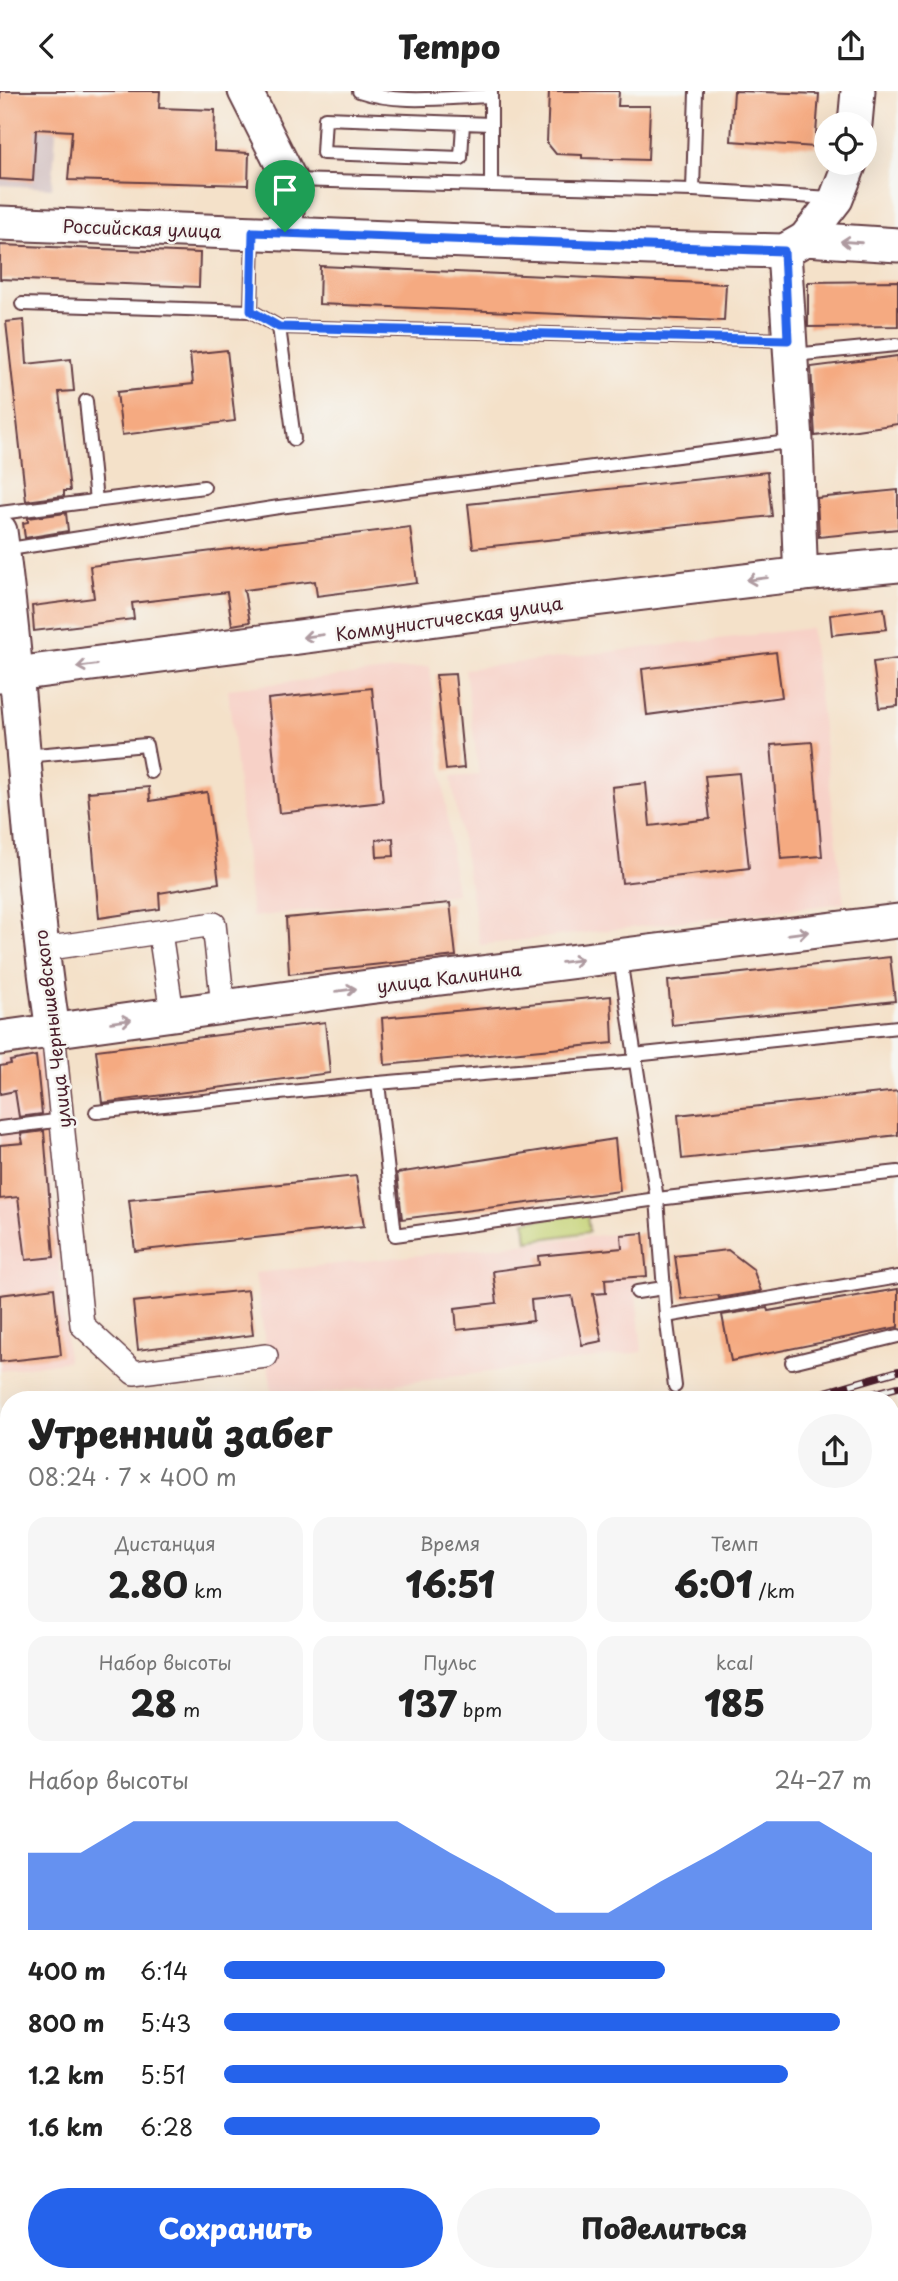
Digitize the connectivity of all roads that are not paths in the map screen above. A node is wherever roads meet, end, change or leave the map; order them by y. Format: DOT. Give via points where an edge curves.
graph roads {
  1 [pos="245,91"];
  2 [pos="359,91"];
  3 [pos="696,91"];
  4 [pos="858,91"];
  5 [pos="491,93"];
  6 [pos="856,112"];
  7 [pos="463,123"];
  8 [pos="491,124"];
  9 [pos="845,175"];
  10 [pos="290,180"];
  11 [pos="491,184"];
  12 [pos="693,190"];
  13 [pos="836,199"];
  14 [pos="0,223"];
  15 [pos="269,232"];
  16 [pos="794,245"];
  17 [pos="898,245"];
  18 [pos="22,304"];
  19 [pos="251,311"];
  20 [pos="279,327"];
  21 [pos="896,345"];
  22 [pos="789,348"];
  23 [pos="86,401"];
  24 [pos="294,439"];
  25 [pos="796,441"];
  26 [pos="204,487"];
  27 [pos="96,501"];
  28 [pos="0,513"];
  29 [pos="1,541"];
  30 [pos="898,565"];
  31 [pos="803,574"];
  32 [pos="9,676"];
  33 [pos="25,756"];
  34 [pos="151,772"];
  35 [pos="898,921"];
  36 [pos="160,933"];
  37 [pos="42,947"];
  38 [pos="619,955"];
  39 [pos="223,1006"];
  40 [pos="172,1013"];
  41 [pos="898,1027"];
  42 [pos="54,1031"];
  43 [pos="0,1038"];
  44 [pos="635,1058"];
  45 [pos="378,1083"];
  46 [pos="96,1112"];
  47 [pos="63,1120"];
  48 [pos="0,1128"];
  49 [pos="898,1172"];
  50 [pos="657,1199"];
  51 [pos="898,1277"];
  52 [pos="664,1288"];
  53 [pos="637,1292"];
  54 [pos="666,1316"];
  55 [pos="898,1336"];
  56 [pos="267,1356"];
  57 [pos="792,1362"];
  58 [pos="676,1386"];
  1 -- 10 [label="street"];
  2 -- 5 [label="lane" via="411,98"];
  3 -- 12 [label="lane"];
  4 -- 6 [label="street"];
  5 -- 8 [label="lane"];
  7 -- 7 [label="lane" via="325,118 323,153 461,158"];
  7 -- 8 [label="lane"];
  8 -- 11 [label="lane"];
  9 -- 13 [label="street"];
  10 -- 11 [label="lane"];
  10 -- 15 [label="street"];
  11 -- 12 [label="lane"];
  12 -- 13 [label="lane"];
  13 -- 16 [label="street"];
  14 -- 15 [label="street, Российская улица"];
  15 -- 16 [label="street, Российская улица"];
  15 -- 19 [label="lane"];
  17 -- 16 [label="street, Российская улица, one-way"];
  16 -- 22 [label="street"];
  18 -- 19 [label="lane"];
  19 -- 20 [label="lane"];
  20 -- 22 [label="lane"];
  20 -- 24 [label="lane"];
  21 -- 22 [label="lane"];
  22 -- 25 [label="street"];
  23 -- 27 [label="lane"];
  25 -- 29 [label="lane"];
  25 -- 31 [label="street"];
  26 -- 27 [label="lane"];
  27 -- 28 [label="lane"];
  29 -- 32 [label="street, улица Чернышевского"];
  30 -- 31 [label="street, Коммунистическая улица"];
  31 -- 32 [label="street, Коммунистическая улица, one-way"];
  32 -- 33 [label="street, улица Чернышевского"];
  33 -- 34 [label="lane" via="146,745"];
  33 -- 37 [label="street, улица Чернышевского"];
  38 -- 35 [label="street, улица Калинина, one-way"];
  36 -- 37 [label="street"];
  36 -- 39 [label="street" via="214,924"];
  36 -- 40 [label="street"];
  37 -- 42 [label="street, улица Чернышевского"];
  39 -- 38 [label="street, улица Калинина, one-way"];
  38 -- 44 [label="lane"];
  39 -- 40 [label="street, улица Калинина"];
  42 -- 40 [label="street, улица Калинина, one-way"];
  41 -- 44 [label="lane"];
  42 -- 43 [label="street, улица Калинина"];
  42 -- 47 [label="street, улица Чернышевского"];
  44 -- 45 [label="lane"];
  44 -- 50 [label="lane"];
  45 -- 46 [label="lane"];
  45 -- 50 [label="lane" via="395,1235"];
  47 -- 48 [label="lane"];
  47 -- 56 [label="street, улица Чернышевского" via="82,1325 134,1373"];
  49 -- 50 [label="lane"];
  50 -- 52 [label="lane"];
  51 -- 54 [label="lane"];
  52 -- 53 [label="lane"];
  52 -- 54 [label="lane"];
  54 -- 58 [label="lane"];
  55 -- 57 [label="lane"];
}
